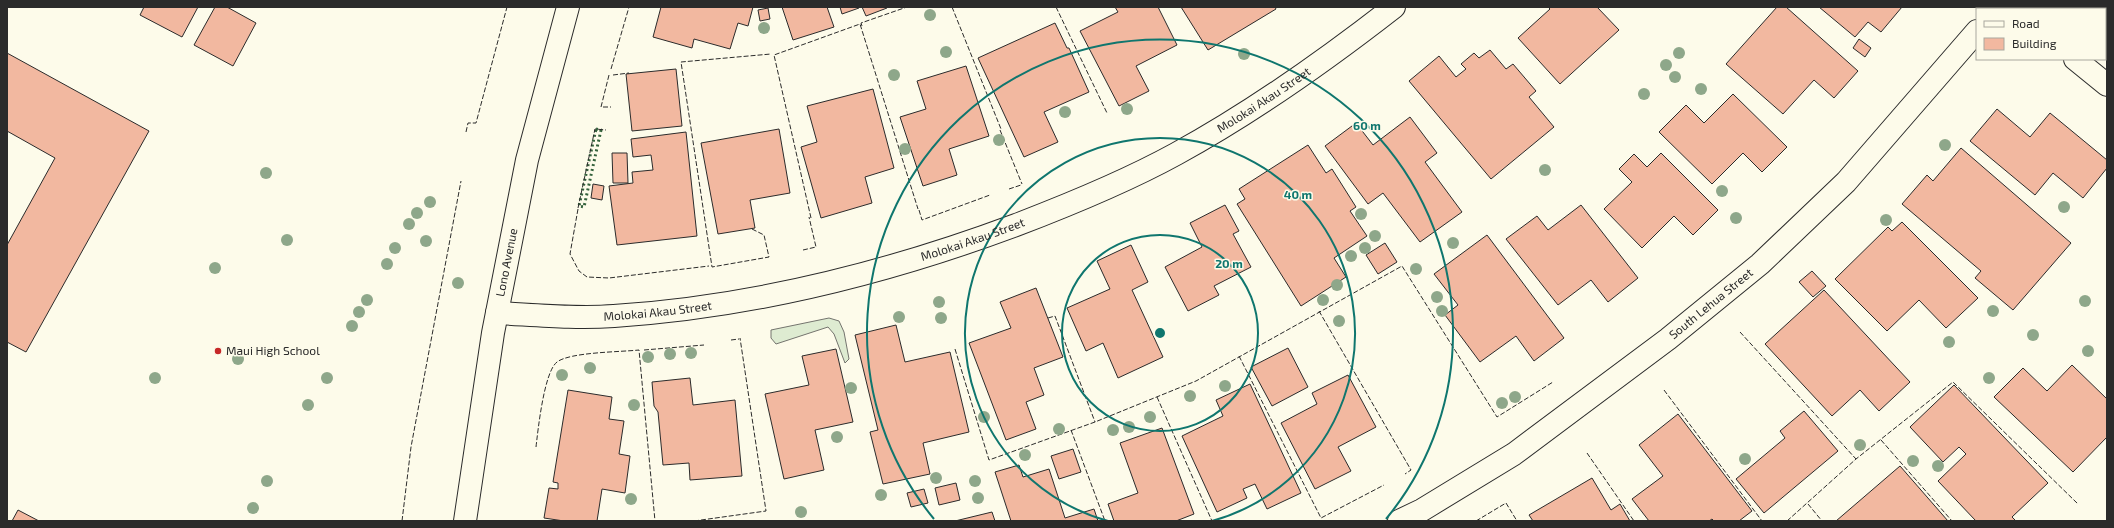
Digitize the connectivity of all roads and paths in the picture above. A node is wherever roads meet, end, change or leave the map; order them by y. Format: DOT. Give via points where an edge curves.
graph roads {
  1 [pos="568,7"];
  2 [pos="1394,7"];
  3 [pos="1976,32"];
  4 [pos="2076,60"];
  5 [pos="2107,86"];
  6 [pos="497,313"];
  7 [pos="465,521"];
  8 [pos="1399,521"];
  1 -- 6 [label="street, Lono Avenue" via="527,160"];
  2 -- 6 [label="street, Molokai Akau Street" via="1268,97 1175,154 1086,198 984,237 887,269 699,308 613,316 566,317"];
  3 -- 8 [label="street, South Lehua Street" via="1846,182 1760,264 1668,339 1514,454 1422,510"];
  4 -- 5 [label="street"];
  6 -- 7 [label="street, Lono Avenue"];
}
